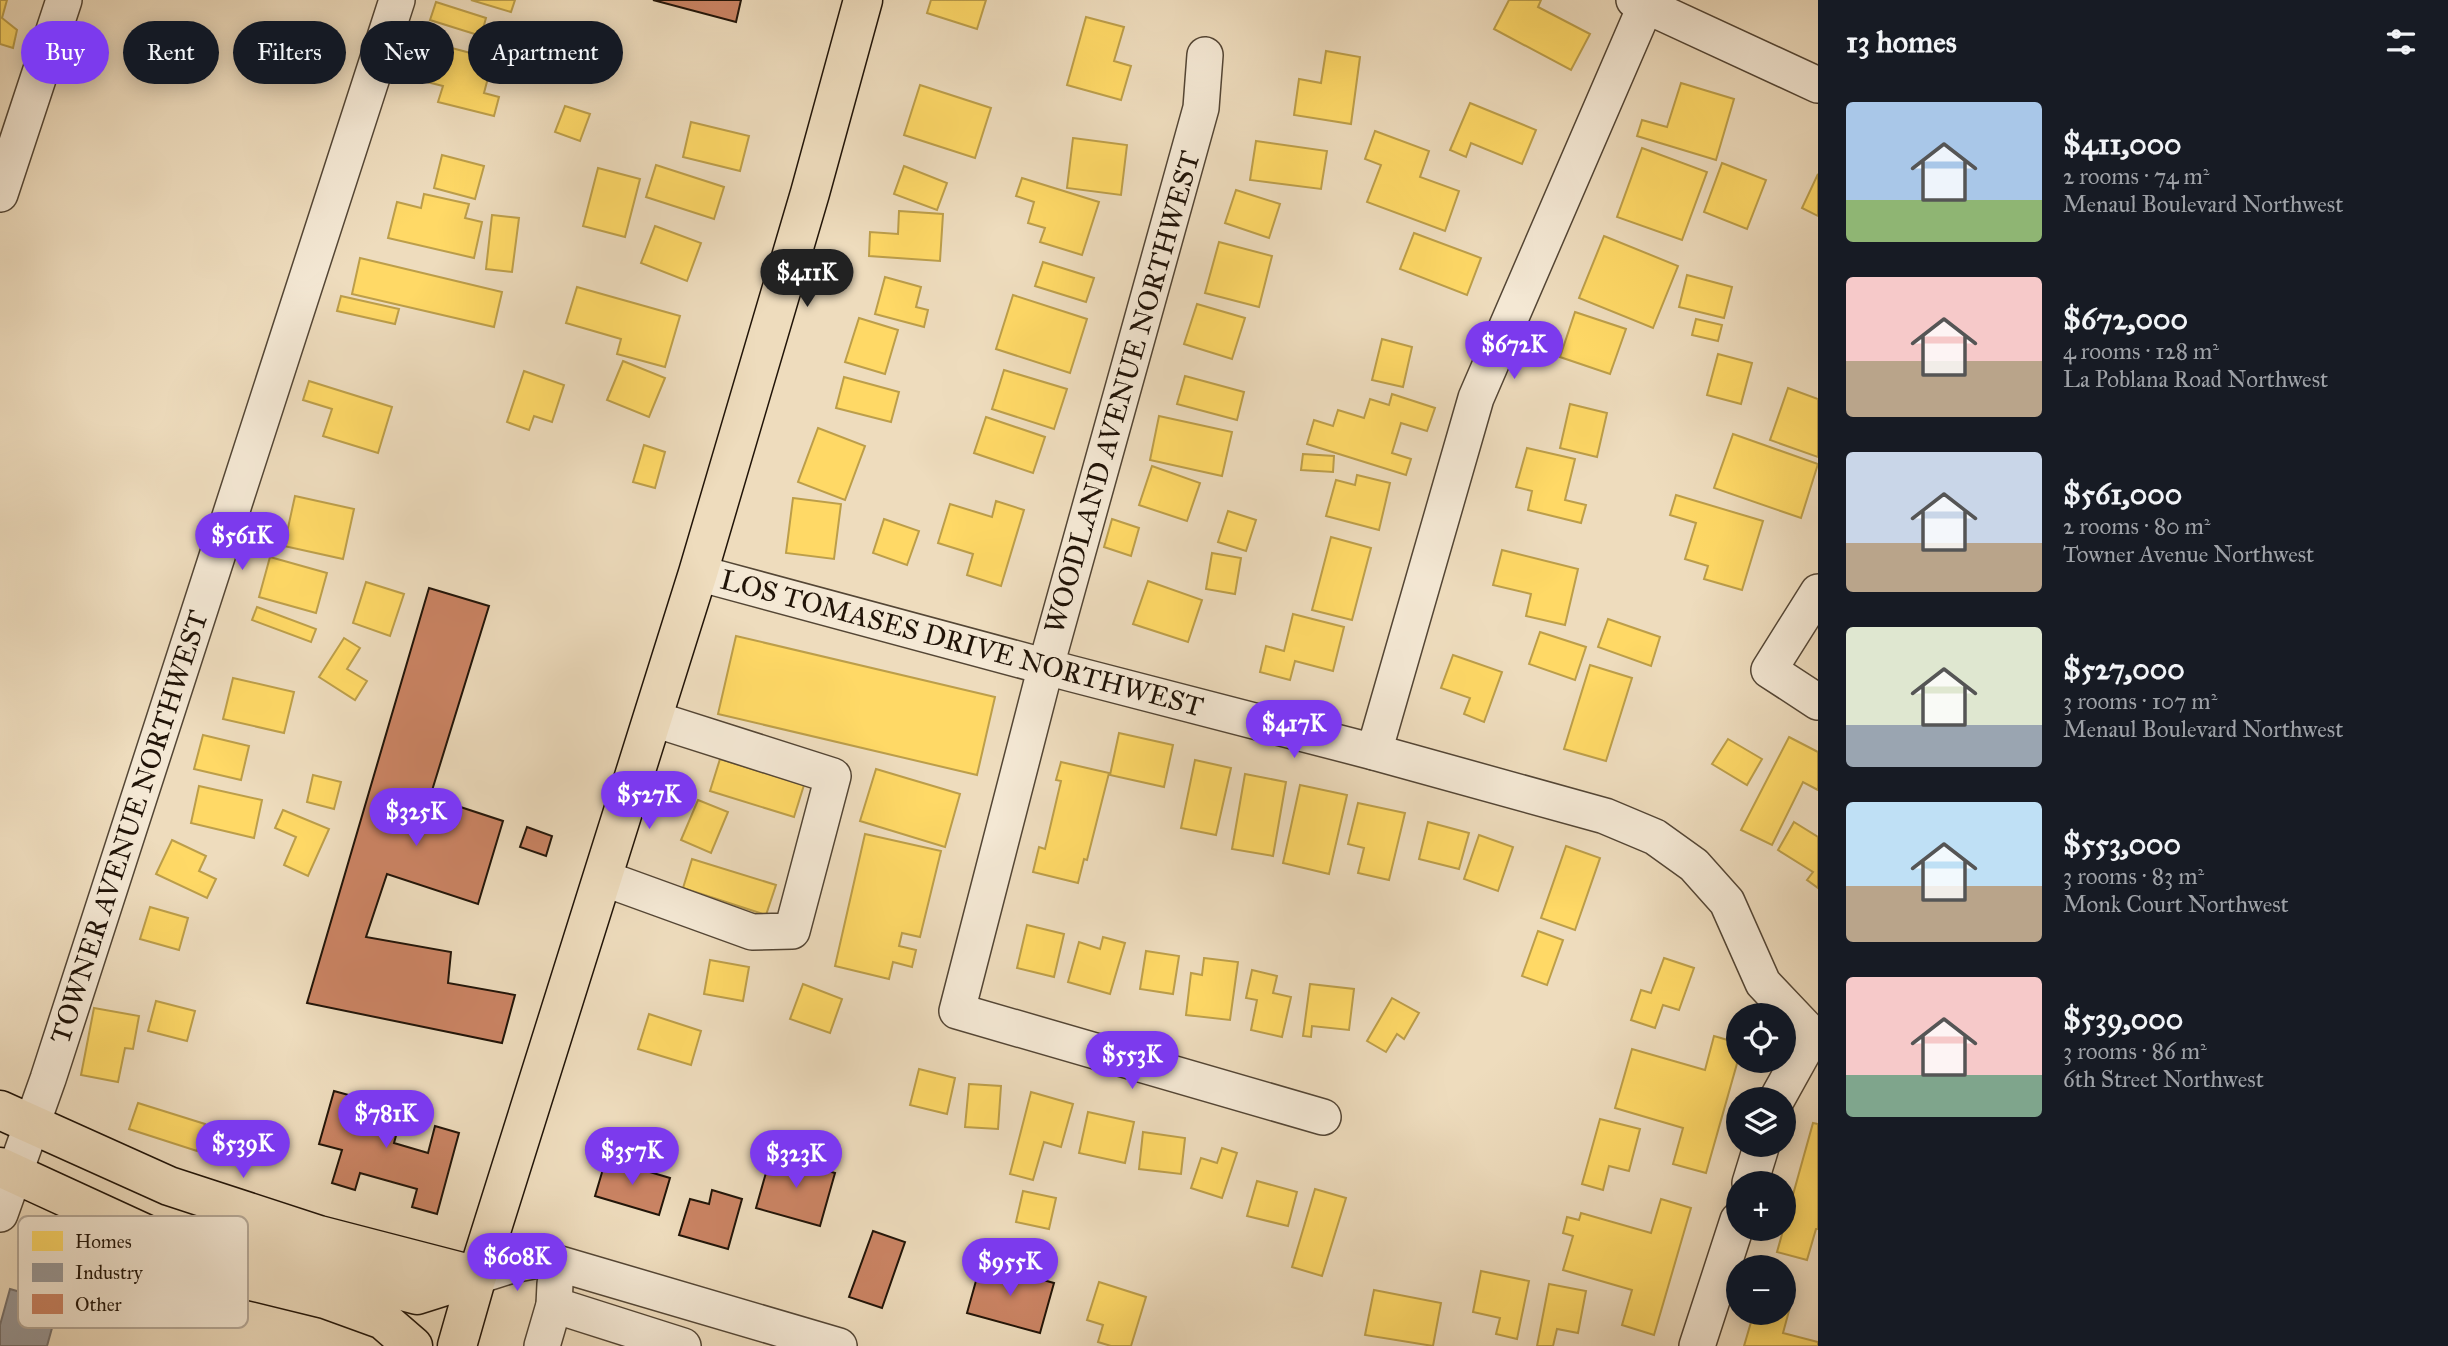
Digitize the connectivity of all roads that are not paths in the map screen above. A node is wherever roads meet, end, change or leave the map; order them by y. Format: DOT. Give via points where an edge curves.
graph roads {
  1 [pos="64,0"];
  2 [pos="397,0"];
  3 [pos="1640,4"];
  4 [pos="857,10"];
  5 [pos="1205,55"];
  6 [pos="1818,85"];
  7 [pos="0,194"];
  8 [pos="698,573"];
  9 [pos="1818,592"];
  10 [pos="1046,666"];
  11 [pos="1818,702"];
  12 [pos="654,719"];
  13 [pos="1374,752"];
  14 [pos="603,878"];
  15 [pos="1815,1039"];
  16 [pos="1785,1087"];
  17 [pos="16,1117"];
  18 [pos="1323,1117"];
  19 [pos="7,1170"];
  20 [pos="0,1214"];
  21 [pos="107,1216"];
  22 [pos="1731,1241"];
  23 [pos="248,1251"];
  24 [pos="556,1262"];
  25 [pos="477,1276"];
  26 [pos="248,1279"];
  27 [pos="554,1306"];
  28 [pos="413,1346"];
  29 [pos="457,1346"];
  30 [pos="542,1346"];
  31 [pos="683,1346"];
  32 [pos="839,1346"];
  33 [pos="1697,1346"];
  1 -- 7 [label="street"];
  2 -- 17 [label="street, TOWNER AVENUE NORTHWEST" via="150,766"];
  3 -- 6 [label="street"];
  3 -- 13 [label="street" via="1476,398"];
  4 -- 8 [label="main road" via="810,193"];
  5 -- 10 [label="street, WOODLAND AVENUE NORTHWEST" via="1201,108"];
  8 -- 10 [label="street, LOS TOMASES DRIVE NORTHWEST"];
  8 -- 12 [label="main road"];
  9 -- 11 [label="street" via="1769,670"];
  10 -- 13 [label="street, LOS TOMASES DRIVE NORTHWEST"];
  10 -- 18 [label="street, WOODLAND AVENUE NORTHWEST" via="957,1011"];
  12 -- 14 [label="main road"];
  12 -- 14 [label="street" via="833,776 792,931 752,932"];
  13 -- 15 [label="street, LOS TOMASES DRIVE NORTHWEST" via="1605,816 1655,837 1694,865 1727,902 1763,983"];
  14 -- 25 [label="main road"];
  15 -- 16 [label="street"];
  17 -- 19 [label="street, TOWNER AVENUE NORTHWEST"];
  17 -- 25 [label="main road" via="169,1186 238,1210"];
  19 -- 20 [label="street, TOWNER AVENUE NORTHWEST"];
  19 -- 21 [label="main road"];
  22 -- 33 [label="street"];
  23 -- 25 [label="main road" via="417,1295"];
  24 -- 25 [label="street" via="543,1259"];
  24 -- 27 [label="street"];
  24 -- 32 [label="street"];
  25 -- 29 [label="main road"];
  26 -- 28 [label="main road" via="383,1320"];
  27 -- 30 [label="street"];
  27 -- 31 [label="street"];
}
